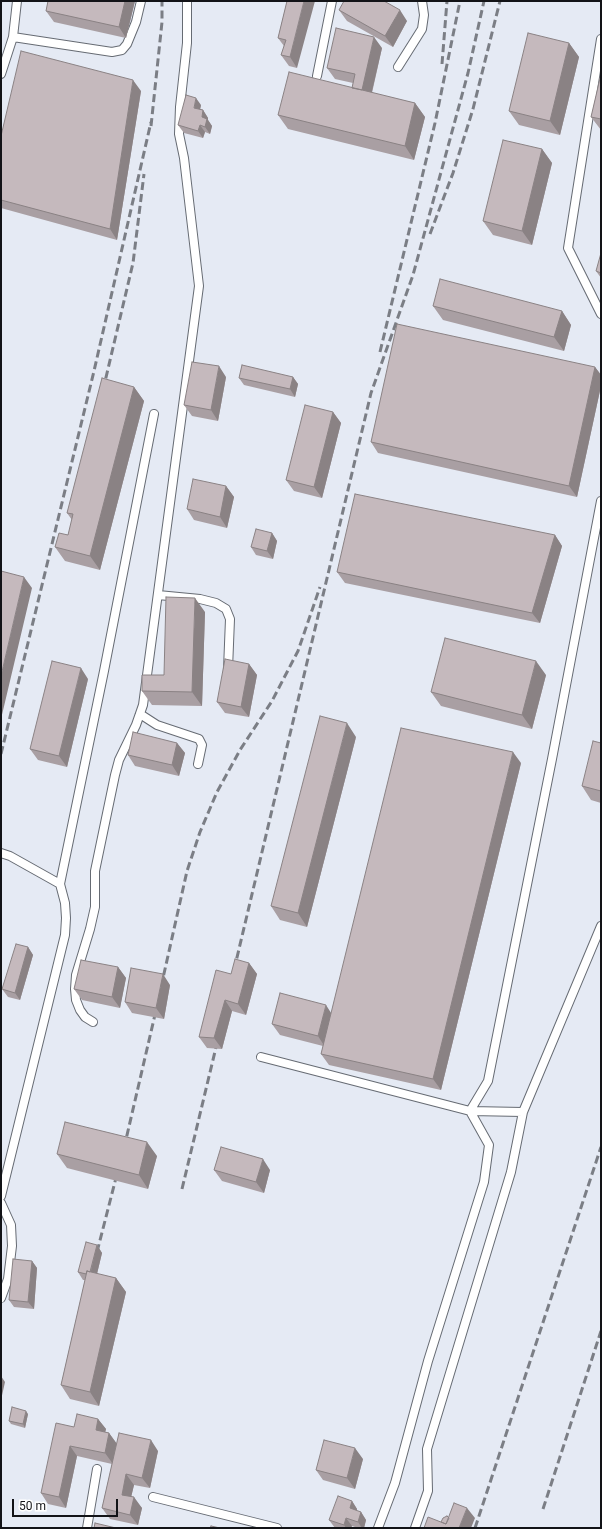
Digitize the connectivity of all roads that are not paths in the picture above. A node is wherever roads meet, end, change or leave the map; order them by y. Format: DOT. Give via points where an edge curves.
graph roads {
  1 [pos="17,1"];
  2 [pos="141,1"];
  3 [pos="186,1"];
  4 [pos="332,1"];
  5 [pos="422,1"];
  6 [pos="13,37"];
  7 [pos="601,39"];
  8 [pos="398,67"];
  9 [pos="1,74"];
  10 [pos="317,76"];
  11 [pos="601,314"];
  12 [pos="154,414"];
  13 [pos="601,501"];
  14 [pos="158,595"];
  15 [pos="226,679"];
  16 [pos="140,714"];
  17 [pos="198,764"];
  18 [pos="1,853"];
  19 [pos="60,884"];
  20 [pos="601,926"];
  21 [pos="93,1022"];
  22 [pos="261,1057"];
  23 [pos="470,1111"];
  24 [pos="523,1112"];
  25 [pos="1,1196"];
  26 [pos="1,1203"];
  27 [pos="1,1298"];
  28 [pos="97,1469"];
  29 [pos="152,1497"];
  30 [pos="86,1528"];
  31 [pos="277,1528"];
  32 [pos="378,1528"];
  33 [pos="415,1528"];
  1 -- 6 [label="lane"];
  2 -- 6 [label="lane" via="128,44 122,50 112,52"];
  3 -- 14 [label="lane" via="187,43 179,134 199,286"];
  4 -- 10 [label="lane"];
  5 -- 8 [label="lane" via="422,29"];
  6 -- 9 [label="lane"];
  7 -- 11 [label="lane" via="568,248"];
  12 -- 19 [label="lane"];
  13 -- 23 [label="lane" via="488,1081"];
  14 -- 15 [label="lane" via="200,599 226,610 230,619"];
  14 -- 16 [label="lane"];
  16 -- 17 [label="lane" via="157,725 199,739 202,745"];
  16 -- 21 [label="lane" via="115,775 95,871 95,907 76,975 76,1000 80,1010"];
  18 -- 19 [label="lane"];
  19 -- 25 [label="lane" via="66,903 64,935"];
  20 -- 24 [label="lane"];
  22 -- 23 [label="lane"];
  23 -- 24 [label="lane"];
  23 -- 32 [label="lane" via="489,1145 484,1182 428,1361 395,1484"];
  24 -- 33 [label="lane" via="511,1172 427,1449 428,1491"];
  26 -- 27 [label="lane" via="11,1225 12,1246 8,1279"];
  28 -- 30 [label="lane"];
  29 -- 31 [label="lane"];
}
